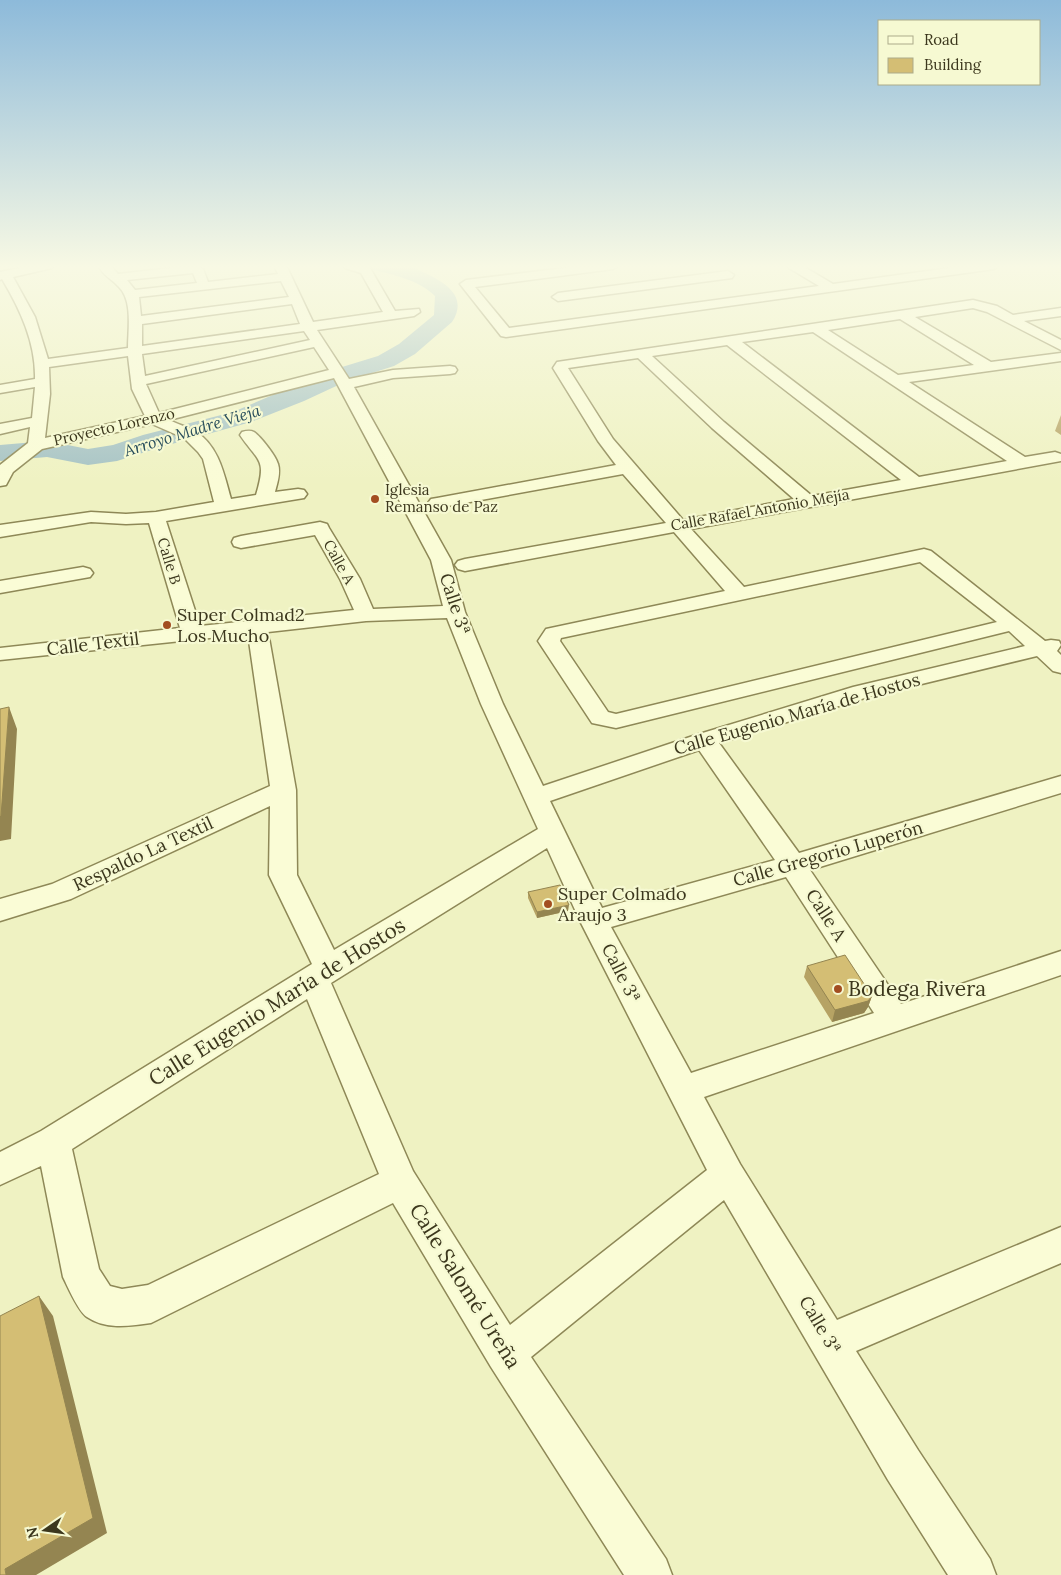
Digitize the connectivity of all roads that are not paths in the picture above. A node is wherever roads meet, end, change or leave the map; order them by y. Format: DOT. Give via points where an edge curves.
graph roads {
  1 [pos="36,338"];
  2 [pos="135,338"];
  3 [pos="236,338"];
  4 [pos="316,338"];
  5 [pos="740,338"];
  6 [pos="833,338"];
  7 [pos="941,338"];
  8 [pos="1047,338"];
  9 [pos="730,340"];
  10 [pos="318,342"];
  11 [pos="1061,346"];
  12 [pos="135,353"];
  13 [pos="641,353"];
  14 [pos="1061,357"];
  15 [pos="42,364"];
  16 [pos="990,368"];
  17 [pos="450,370"];
  18 [pos="342,379"];
  19 [pos="896,380"];
  20 [pos="140,381"];
  21 [pos="41,382"];
  22 [pos="0,389"];
  23 [pos="154,419"];
  24 [pos="38,421"];
  25 [pos="0,429"];
  26 [pos="248,435"];
  27 [pos="36,444"];
  28 [pos="1056,457"];
  29 [pos="1022,462"];
  30 [pos="626,468"];
  31 [pos="0,481"];
  32 [pos="915,482"];
  33 [pos="298,494"];
  34 [pos="264,499"];
  35 [pos="808,502"];
  36 [pos="436,503"];
  37 [pos="224,505"];
  38 [pos="156,517"];
  39 [pos="678,525"];
  40 [pos="0,531"];
  41 [pos="241,542"];
  42 [pos="465,565"];
  43 [pos="83,573"];
  44 [pos="0,587"];
  45 [pos="739,594"];
  46 [pos="455,612"];
  47 [pos="366,615"];
  48 [pos="1013,624"];
  49 [pos="257,626"];
  50 [pos="192,633"];
  51 [pos="1050,646"];
  52 [pos="0,654"];
  53 [pos="1061,666"];
  54 [pos="704,740"];
  55 [pos="1061,784"];
  56 [pos="283,790"];
  57 [pos="536,798"];
  58 [pos="552,833"];
  59 [pos="793,865"];
  60 [pos="0,910"];
  61 [pos="594,921"];
  62 [pos="1061,963"];
  63 [pos="321,974"];
  64 [pos="894,1018"];
  65 [pos="683,1090"];
  66 [pos="53,1142"];
  67 [pos="0,1169"];
  68 [pos="728,1175"];
  69 [pos="400,1182"];
  70 [pos="1061,1245"];
  71 [pos="830,1342"];
  72 [pos="505,1353"];
  73 [pos="650,1575"];
  74 [pos="974,1575"];
  1 -- 15 [label="street"];
  2 -- 12 [label="street"];
  3 -- 12 [label="street"];
  4 -- 10 [label="street, Calle 3ª"];
  5 -- 9 [label="street"];
  6 -- 19 [label="street"];
  7 -- 16 [label="street"];
  8 -- 11 [label="street"];
  9 -- 13 [label="street"];
  9 -- 32 [label="street"];
  10 -- 18 [label="street, Calle 3ª"];
  10 -- 20 [label="street"];
  12 -- 15 [label="street"];
  12 -- 20 [label="street"];
  13 -- 30 [label="street" via="568,363 560,368"];
  13 -- 35 [label="street"];
  14 -- 16 [label="street"];
  15 -- 21 [label="street"];
  16 -- 19 [label="street"];
  17 -- 18 [label="street, Proyecto Lorenzo"];
  18 -- 23 [label="street, Proyecto Lorenzo"];
  18 -- 46 [label="street, Calle 3ª" via="440,560"];
  19 -- 29 [label="street"];
  20 -- 23 [label="street" via="139,389"];
  21 -- 22 [label="street"];
  21 -- 24 [label="street"];
  23 -- 27 [label="street, Proyecto Lorenzo"];
  23 -- 37 [label="street" via="185,432 205,449"];
  24 -- 25 [label="street"];
  24 -- 27 [label="street"];
  26 -- 34 [label="street" via="270,460 272,469"];
  27 -- 31 [label="street" via="6,469"];
  28 -- 29 [label="street, Calle Rafael Antonio Mejía"];
  29 -- 32 [label="street, Calle Rafael Antonio Mejía"];
  30 -- 36 [label="street"];
  30 -- 39 [label="street"];
  32 -- 35 [label="street, Calle Rafael Antonio Mejía"];
  33 -- 34 [label="street"];
  34 -- 37 [label="street"];
  35 -- 39 [label="street, Calle Rafael Antonio Mejía"];
  37 -- 38 [label="street"];
  38 -- 40 [label="street" via="92,517"];
  38 -- 50 [label="street, Calle B"];
  39 -- 42 [label="street, Calle Rafael Antonio Mejía"];
  39 -- 45 [label="street"];
  41 -- 47 [label="street, Calle A" via="320,528"];
  43 -- 44 [label="street"];
  45 -- 48 [label="street" via="924,556"];
  45 -- 48 [label="street" via="553,632 549,641 600,718 616,720"];
  46 -- 47 [label="street, Calle Textil"];
  46 -- 57 [label="street, Calle 3ª" via="492,704"];
  47 -- 49 [label="street, Calle Textil"];
  48 -- 51 [label="street"];
  49 -- 50 [label="street, Calle Textil"];
  49 -- 56 [label="street, Calle Salomé Ureña"];
  50 -- 52 [label="street, Calle Textil"];
  51 -- 53 [label="street"];
  51 -- 54 [label="street, Calle Eugenio María de Hostos" via="861,692"];
  54 -- 57 [label="street, Calle Eugenio María de Hostos"];
  54 -- 59 [label="street, Calle A"];
  55 -- 59 [label="street, Calle Gregorio Luperón"];
  56 -- 60 [label="street, Respaldo La Textil" via="61,892"];
  56 -- 63 [label="street, Calle Salomé Ureña" via="283,875"];
  57 -- 58 [label="street, Calle 3ª"];
  58 -- 61 [label="street, Calle 3ª"];
  58 -- 63 [label="street, Calle Eugenio María de Hostos"];
  59 -- 61 [label="street, Calle Gregorio Luperón"];
  59 -- 64 [label="street, Calle A"];
  61 -- 65 [label="street, Calle 3ª"];
  62 -- 64 [label="street"];
  63 -- 66 [label="street, Calle Eugenio María de Hostos"];
  63 -- 69 [label="street, Calle Salomé Ureña"];
  64 -- 65 [label="street"];
  65 -- 68 [label="street, Calle 3ª"];
  66 -- 67 [label="street, Calle Eugenio María de Hostos"];
  66 -- 69 [label="street" via="82,1277 99,1303 122,1308 151,1304"];
  68 -- 71 [label="street, Calle 3ª"];
  68 -- 72 [label="street"];
  69 -- 72 [label="street, Calle Salomé Ureña"];
  70 -- 71 [label="street"];
  71 -- 74 [label="street, Calle 3ª" via="903,1465"];
  72 -- 73 [label="street, Calle Salomé Ureña"];
}
